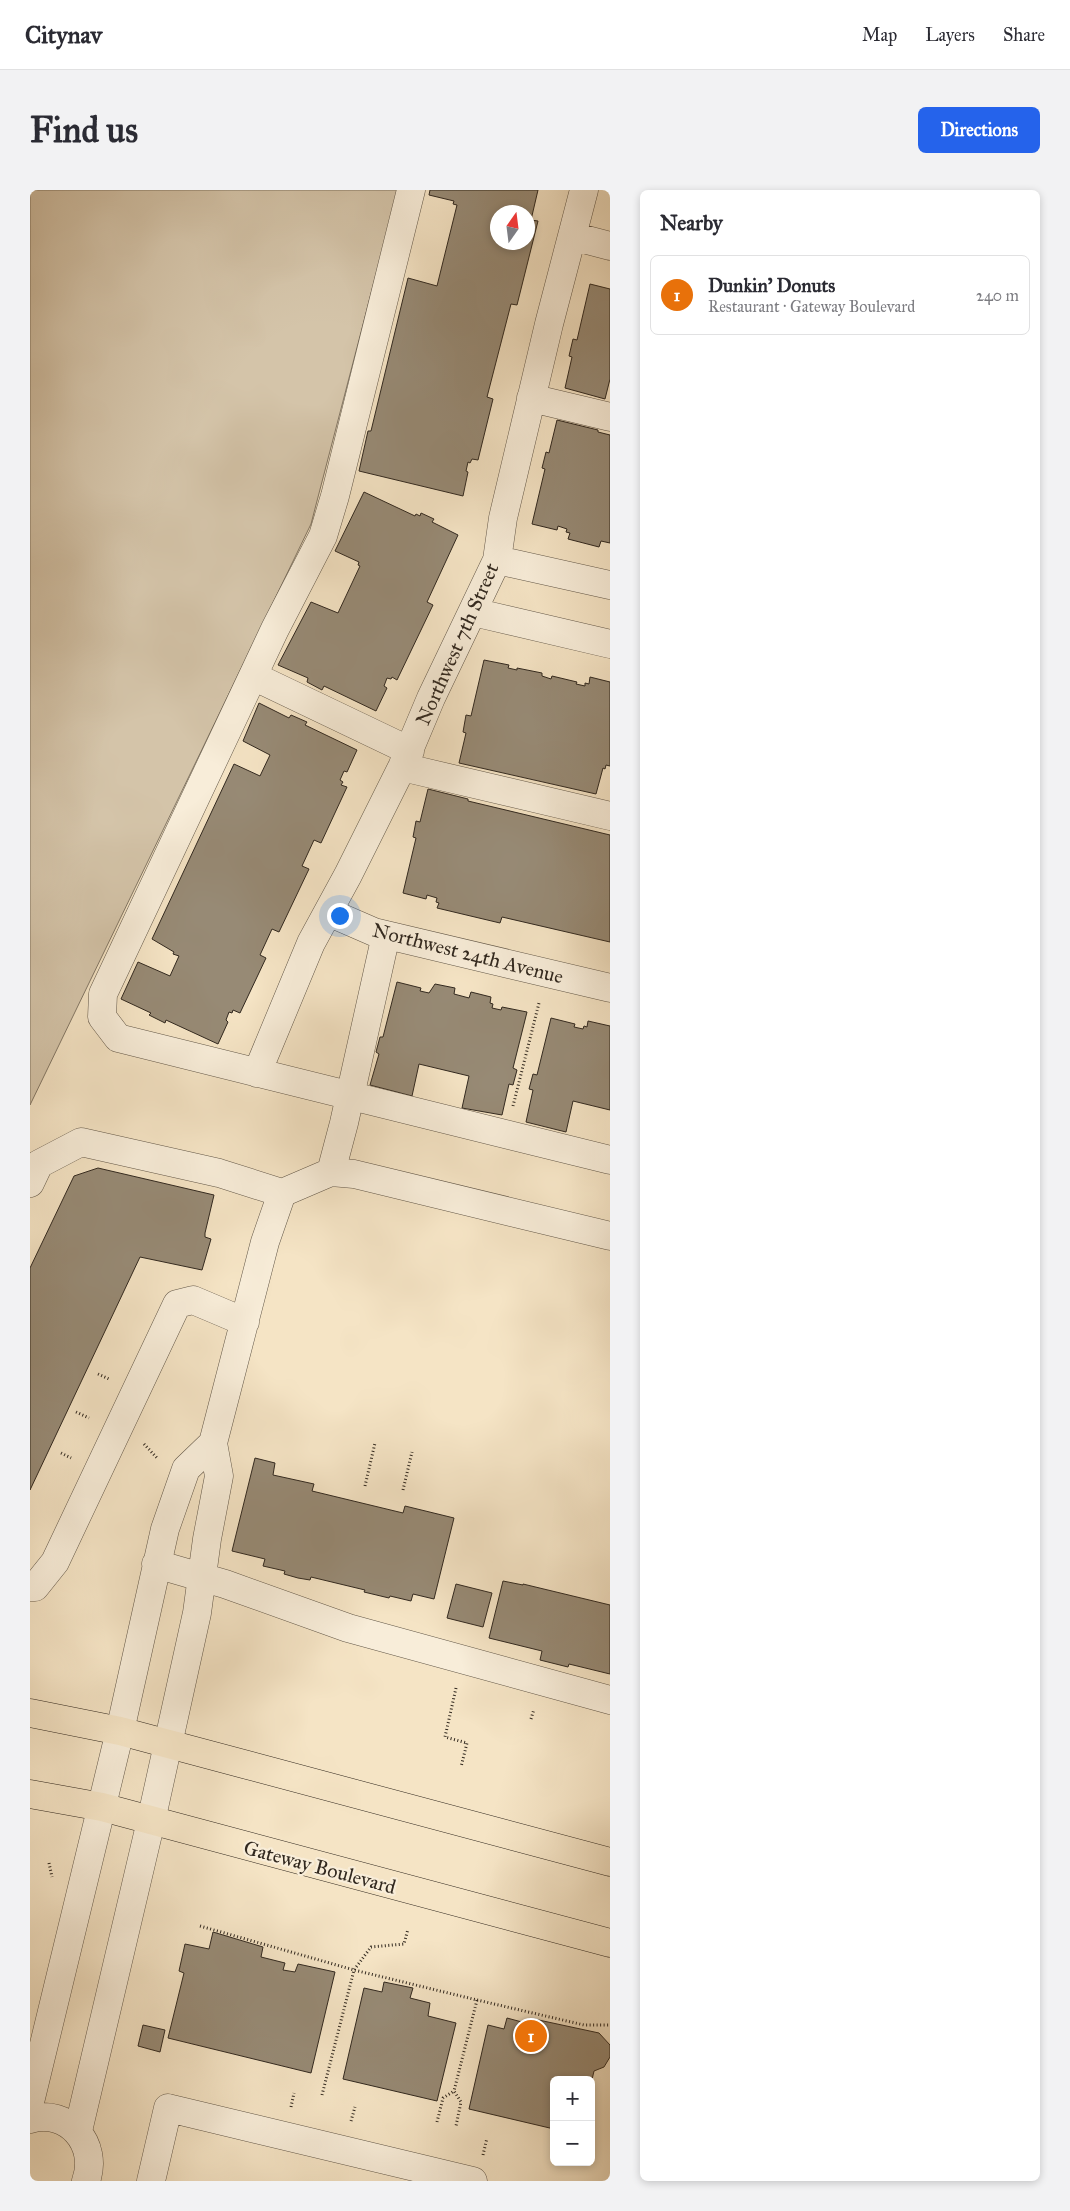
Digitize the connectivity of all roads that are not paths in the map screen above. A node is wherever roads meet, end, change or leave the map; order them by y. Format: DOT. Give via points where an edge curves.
graph roads {
  1 [pos="410,190"];
  2 [pos="584,190"];
  3 [pos="572,236"];
  4 [pos="610,246"];
  5 [pos="531,398"];
  6 [pos="610,417"];
  7 [pos="497,560"];
  8 [pos="610,585"];
  9 [pos="473,612"];
  10 [pos="610,644"];
  11 [pos="254,676"];
  12 [pos="406,759"];
  13 [pos="610,816"];
  14 [pos="328,912"];
  15 [pos="386,935"];
  16 [pos="610,988"];
  17 [pos="257,1073"];
  18 [pos="349,1096"];
  19 [pos="610,1160"];
  20 [pos="331,1172"];
  21 [pos="30,1183"];
  22 [pos="282,1193"];
  23 [pos="610,1236"];
  24 [pos="245,1322"];
  25 [pos="213,1443"];
  26 [pos="156,1564"];
  27 [pos="201,1576"];
  28 [pos="30,1586"];
  29 [pos="610,1700"];
  30 [pos="30,1713"];
  31 [pos="120,1731"];
  32 [pos="168,1745"];
  33 [pos="30,1794"];
  34 [pos="102,1808"];
  35 [pos="152,1821"];
  36 [pos="610,1862"];
  37 [pos="610,1943"];
  38 [pos="30,2102"];
  39 [pos="30,2119"];
  40 [pos="78,2131"];
  41 [pos="478,2171"];
  42 [pos="89,2180"];
  43 [pos="151,2181"];
  1 -- 11 [label="street" via="323,536"];
  2 -- 3 [label="street, Northwest 7th Street"];
  3 -- 4 [label="street"];
  3 -- 5 [label="street, Northwest 7th Street"];
  5 -- 6 [label="street"];
  5 -- 7 [label="street, Northwest 7th Street" via="503,518"];
  7 -- 8 [label="street"];
  7 -- 9 [label="street, Northwest 7th Street"];
  9 -- 10 [label="street"];
  9 -- 12 [label="street, Northwest 7th Street"];
  11 -- 12 [label="street"];
  11 -- 17 [label="street" via="103,994 102,1017 118,1038"];
  12 -- 13 [label="street"];
  12 -- 14 [label="street, Northwest 7th Street"];
  14 -- 15 [label="street, Northwest 24th Avenue"];
  14 -- 17 [label="street, Northwest 7th Street" via="311,943"];
  15 -- 16 [label="street, Northwest 24th Avenue"];
  15 -- 18 [label="street"];
  17 -- 18 [label="street"];
  18 -- 19 [label="street"];
  18 -- 20 [label="street"];
  20 -- 22 [label="street"];
  20 -- 23 [label="street" via="354,1174"];
  21 -- 22 [label="street" via="39,1164 81,1142 218,1173"];
  22 -- 24 [label="street" via="265,1242"];
  24 -- 25 [label="street"];
  24 -- 28 [label="street" via="193,1300 177,1304 55,1562 35,1587"];
  25 -- 26 [label="street" via="186,1469"];
  25 -- 27 [label="street" via="219,1476"];
  26 -- 27 [label="street"];
  26 -- 31 [label="street"];
  27 -- 29 [label="street" via="348,1628"];
  27 -- 32 [label="street"];
  30 -- 31 [label="main road"];
  31 -- 32 [label="main road"];
  31 -- 34 [label="street"];
  32 -- 35 [label="street"];
  32 -- 36 [label="main road"];
  33 -- 34 [label="main road, Gateway Boulevard"];
  34 -- 35 [label="main road, Gateway Boulevard"];
  34 -- 38 [label="street"];
  35 -- 37 [label="main road, Gateway Boulevard"];
  35 -- 40 [label="street"];
  39 -- 40 [label="street" via="53,2117"];
  40 -- 42 [label="street" via="90,2154"];
  41 -- 43 [label="street" via="168,2108"];
}
